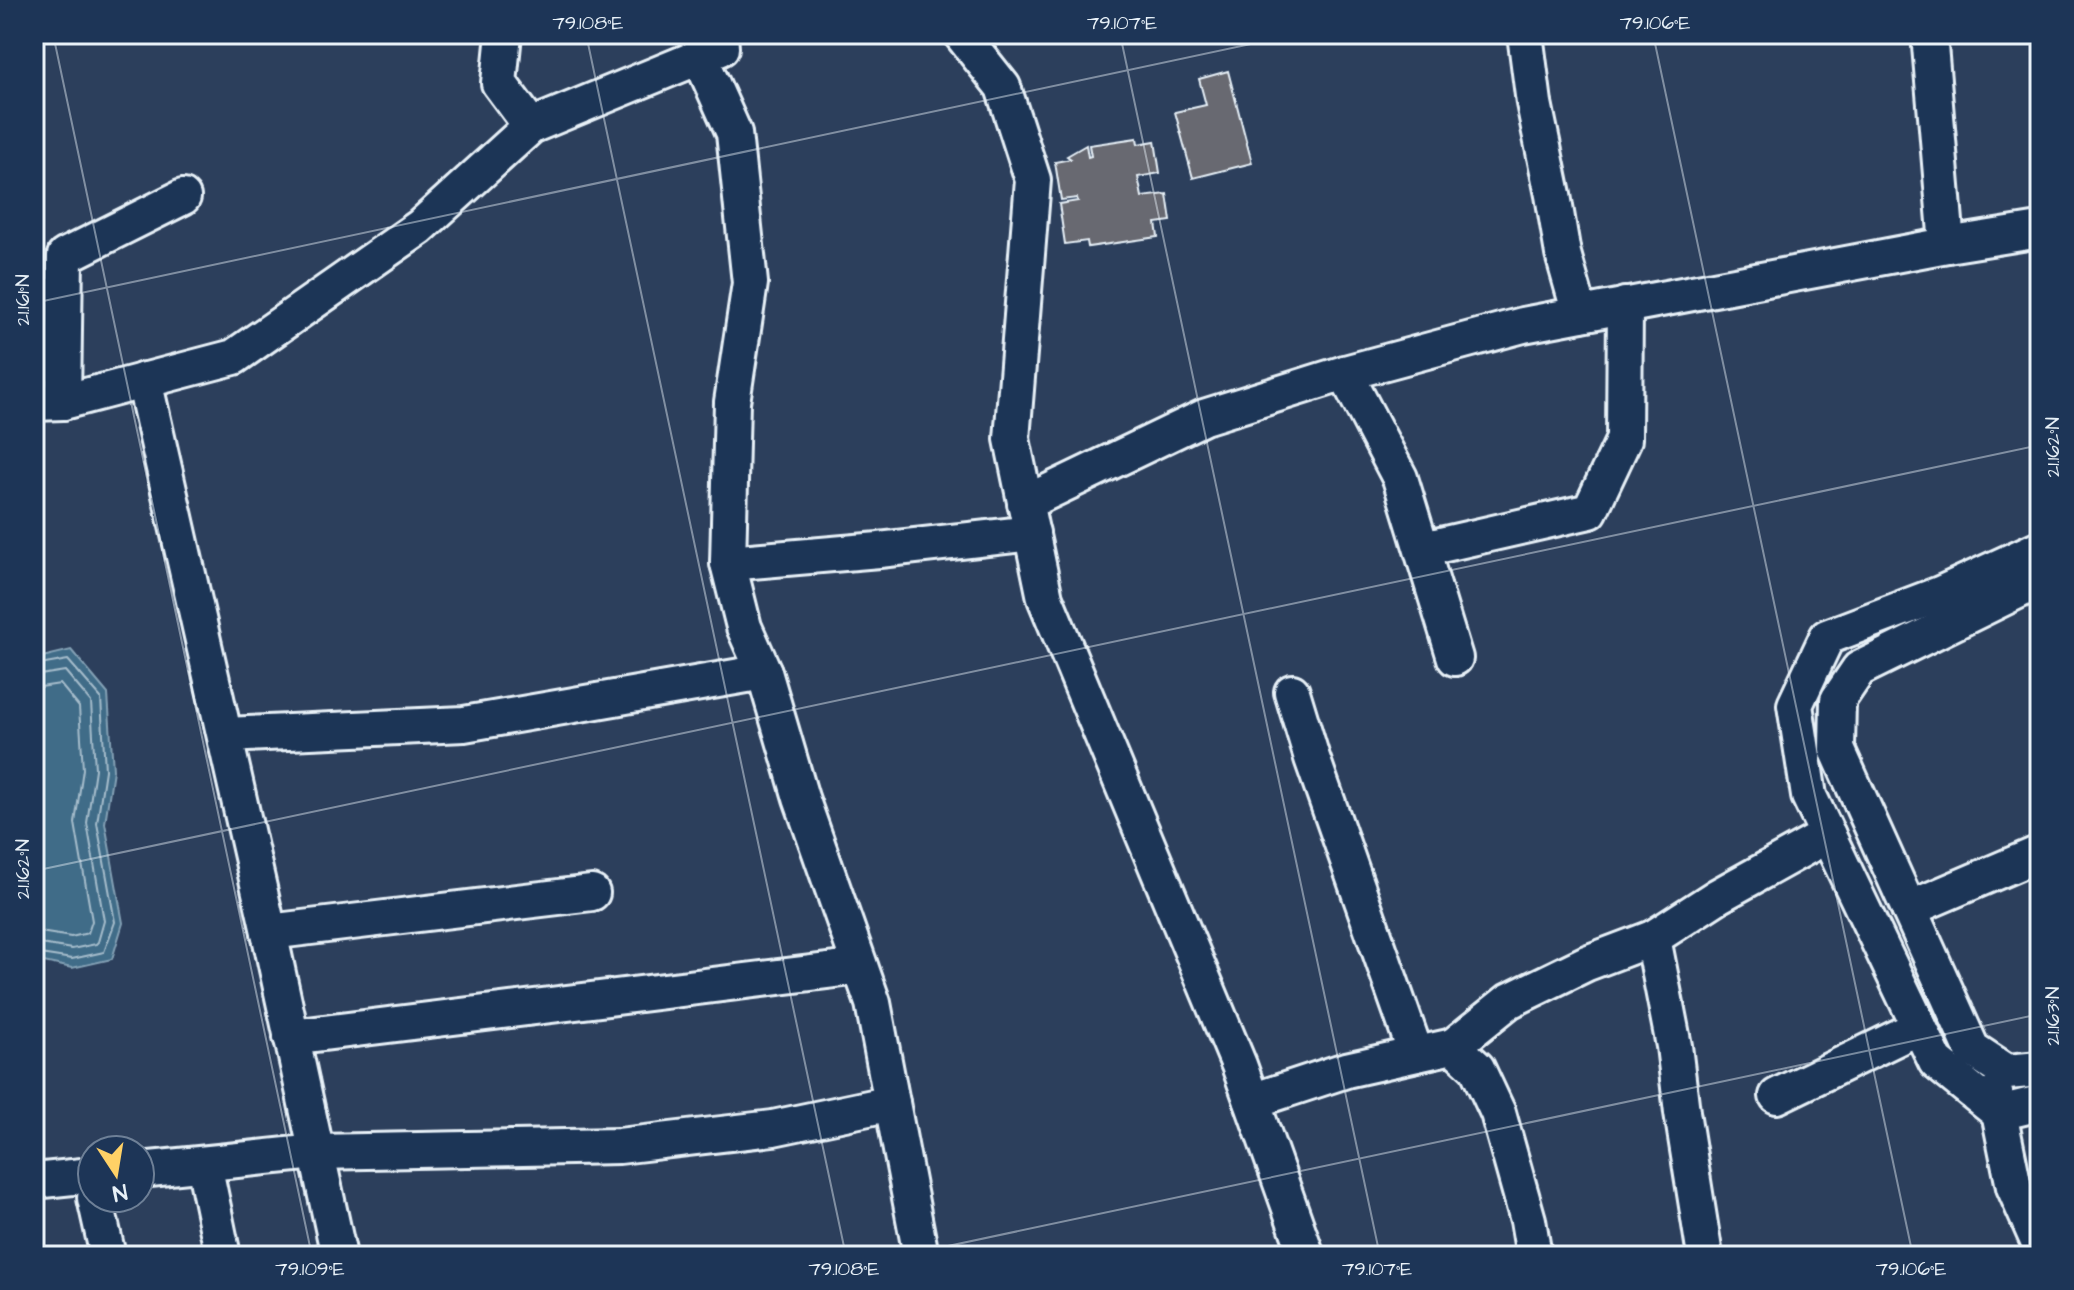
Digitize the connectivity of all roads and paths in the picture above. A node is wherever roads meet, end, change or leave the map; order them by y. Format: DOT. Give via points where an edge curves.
graph roads {
  1 [pos="504,34"];
  2 [pos="961,34"];
  3 [pos="1525,34"];
  4 [pos="1929,34"];
  5 [pos="710,45"];
  6 [pos="531,126"];
  7 [pos="183,197"];
  8 [pos="2040,230"];
  9 [pos="1947,245"];
  10 [pos="1625,305"];
  11 [pos="1580,314"];
  12 [pos="1345,373"];
  13 [pos="144,380"];
  14 [pos="48,402"];
  15 [pos="1028,518"];
  16 [pos="2040,548"];
  17 [pos="1423,549"];
  18 [pos="728,563"];
  19 [pos="2040,580"];
  20 [pos="1455,658"];
  21 [pos="764,672"];
  22 [pos="1292,692"];
  23 [pos="225,735"];
  24 [pos="1828,835"];
  25 [pos="2040,853"];
  26 [pos="592,893"];
  27 [pos="1909,909"];
  28 [pos="269,932"];
  29 [pos="1653,938"];
  30 [pos="860,967"];
  31 [pos="1919,1027"];
  32 [pos="291,1037"];
  33 [pos="1453,1046"];
  34 [pos="1416,1054"];
  35 [pos="1988,1059"];
  36 [pos="2040,1069"];
  37 [pos="1777,1096"];
  38 [pos="1252,1101"];
  39 [pos="892,1103"];
  40 [pos="2040,1103"];
  41 [pos="1999,1113"];
  42 [pos="316,1152"];
  43 [pos="204,1164"];
  44 [pos="156,1168"];
  45 [pos="34,1181"];
  46 [pos="76,1182"];
  47 [pos="99,1214"];
  48 [pos="2040,1246"];
  49 [pos="912,1254"];
  50 [pos="108,1256"];
  51 [pos="223,1256"];
  52 [pos="339,1256"];
  53 [pos="1307,1256"];
  54 [pos="1534,1256"];
  55 [pos="1705,1256"];
  1 -- 6 [label="street" via="499,83"];
  2 -- 15 [label="street" via="1003,87 1033,180 1012,439"];
  3 -- 11 [label="street" via="1563,254"];
  4 -- 9 [label="street"];
  5 -- 6 [label="street"];
  5 -- 18 [label="street" via="734,133 750,283 732,402"];
  6 -- 13 [label="street" via="420,227 234,357"];
  7 -- 14 [label="street" via="65,256"];
  8 -- 9 [label="street"];
  9 -- 10 [label="street"];
  10 -- 11 [label="street"];
  10 -- 17 [label="street" via="1624,439 1590,511"];
  11 -- 12 [label="street"];
  12 -- 15 [label="street" via="1204,417"];
  12 -- 17 [label="street" via="1400,478"];
  13 -- 14 [label="street"];
  13 -- 23 [label="street"];
  15 -- 18 [label="street" via="879,550"];
  15 -- 38 [label="street" via="1045,598"];
  16 -- 24 [label="street" via="1827,637 1795,705 1809,796"];
  17 -- 20 [label="street"];
  18 -- 21 [label="street" via="744,627"];
  19 -- 27 [label="street" via="1859,669 1838,700 1837,749"];
  21 -- 23 [label="street" via="464,724"];
  21 -- 30 [label="street"];
  22 -- 34 [label="street"];
  23 -- 28 [label="street"];
  24 -- 29 [label="street"];
  24 -- 31 [label="street"];
  25 -- 27 [label="street"];
  26 -- 28 [label="street"];
  27 -- 35 [label="street" via="1972,1049"];
  28 -- 32 [label="street"];
  29 -- 33 [label="street" via="1509,1001"];
  29 -- 55 [label="street"];
  30 -- 32 [label="street"];
  30 -- 39 [label="street" via="873,1003"];
  31 -- 37 [label="street"];
  31 -- 41 [label="street" via="1936,1062"];
  32 -- 42 [label="street"];
  33 -- 34 [label="street"];
  33 -- 54 [label="street" via="1477,1068 1498,1113"];
  34 -- 38 [label="street"];
  35 -- 36 [label="street" via="2007,1072"];
  35 -- 41 [label="street"];
  38 -- 53 [label="street"];
  39 -- 42 [label="street" via="773,1128 619,1146"];
  39 -- 49 [label="street"];
  40 -- 41 [label="street"];
  41 -- 48 [label="street" via="2014,1187"];
  42 -- 43 [label="street"];
  42 -- 52 [label="street"];
  43 -- 44 [label="street"];
  43 -- 51 [label="street"];
  45 -- 46 [label="street"];
  47 -- 50 [label="street"];
}
